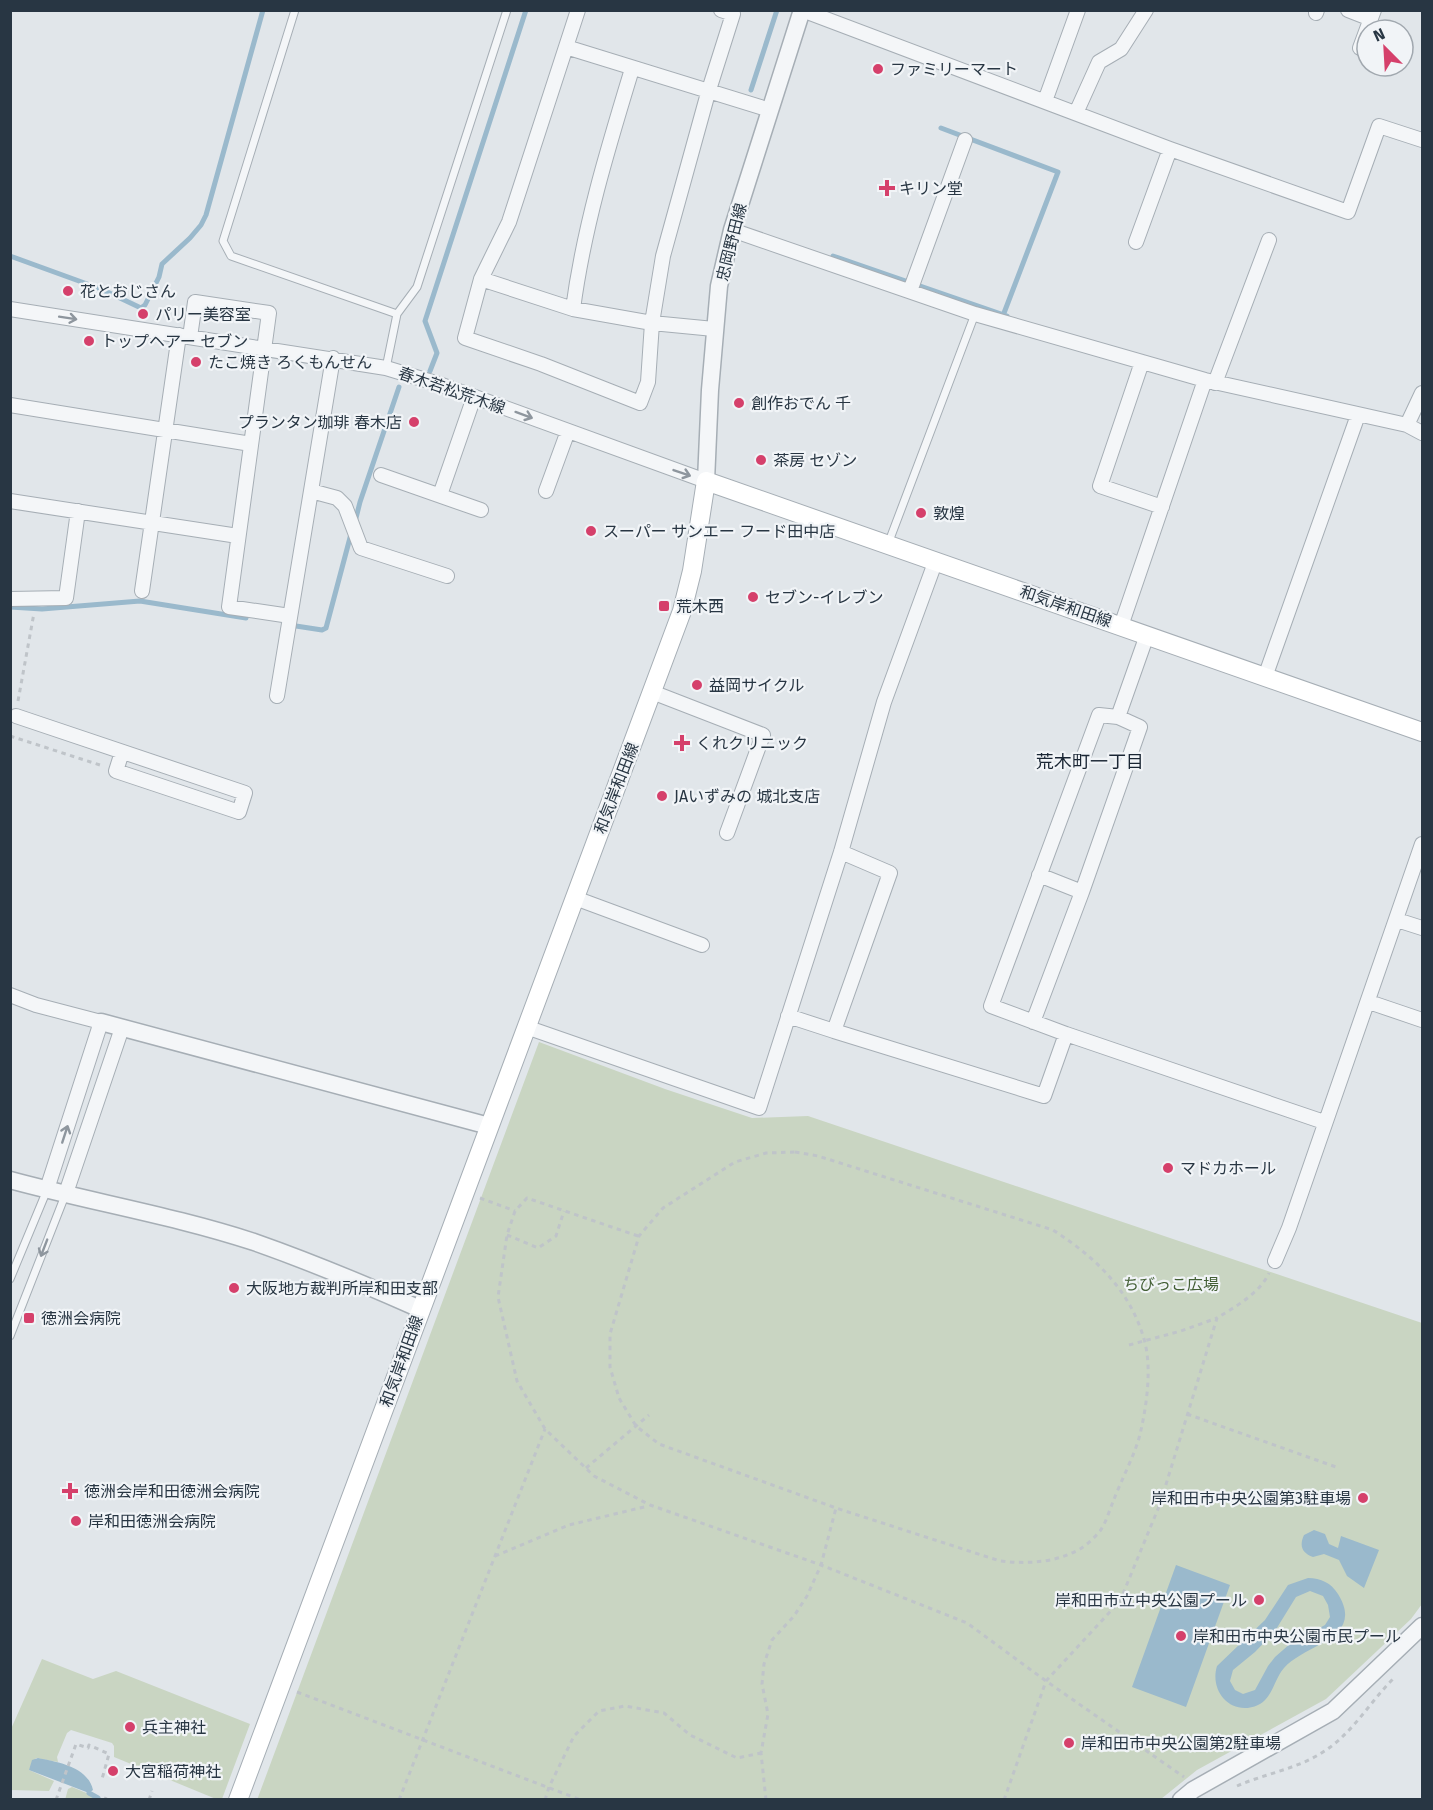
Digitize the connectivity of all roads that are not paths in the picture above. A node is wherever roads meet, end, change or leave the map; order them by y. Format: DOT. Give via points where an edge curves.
graph roads {
  1 [pos="295,10"];
  2 [pos="507,10"];
  3 [pos="578,10"];
  4 [pos="722,10"];
  5 [pos="802,10"];
  6 [pos="1078,10"];
  7 [pos="1146,10"];
  8 [pos="1348,10"];
  9 [pos="1372,15"];
  10 [pos="566,47"];
  11 [pos="632,69"];
  12 [pos="708,93"];
  13 [pos="1045,101"];
  14 [pos="770,110"];
  15 [pos="1076,113"];
  16 [pos="965,140"];
  17 [pos="1422,140"];
  18 [pos="1170,148"];
  19 [pos="732,230"];
  20 [pos="1269,240"];
  21 [pos="1136,242"];
  22 [pos="481,279"];
  23 [pos="910,291"];
  24 [pos="10,309"];
  25 [pos="573,309"];
  26 [pos="397,314"];
  27 [pos="975,314"];
  28 [pos="652,323"];
  29 [pos="714,329"];
  30 [pos="184,336"];
  31 [pos="264,348"];
  32 [pos="333,358"];
  33 [pos="1142,362"];
  34 [pos="386,368"];
  35 [pos="1210,381"];
  36 [pos="1422,393"];
  37 [pos="474,397"];
  38 [pos="10,405"];
  39 [pos="1358,415"];
  40 [pos="1407,425"];
  41 [pos="165,430"];
  42 [pos="568,431"];
  43 [pos="1422,433"];
  44 [pos="251,444"];
  45 [pos="381,475"];
  46 [pos="706,481"];
  47 [pos="311,491"];
  48 [pos="546,491"];
  49 [pos="440,495"];
  50 [pos="10,501"];
  51 [pos="1162,507"];
  52 [pos="481,510"];
  53 [pos="78,511"];
  54 [pos="152,523"];
  55 [pos="238,536"];
  56 [pos="888,544"];
  57 [pos="936,560"];
  58 [pos="447,576"];
  59 [pos="142,591"];
  60 [pos="10,599"];
  61 [pos="291,616"];
  62 [pos="1121,626"];
  63 [pos="1147,635"];
  64 [pos="1265,677"];
  65 [pos="652,692"];
  66 [pos="277,696"];
  67 [pos="16,716"];
  68 [pos="1118,717"];
  69 [pos="1422,732"];
  70 [pos="122,752"];
  71 [pos="727,833"];
  72 [pos="1422,844"];
  73 [pos="841,852"];
  74 [pos="1039,875"];
  75 [pos="1082,892"];
  76 [pos="575,898"];
  77 [pos="1397,920"];
  78 [pos="1422,928"];
  79 [pos="702,945"];
  80 [pos="10,995"];
  81 [pos="1369,1002"];
  82 [pos="788,1016"];
  83 [pos="1422,1020"];
  84 [pos="101,1022"];
  85 [pos="1033,1022"];
  86 [pos="526,1027"];
  87 [pos="122,1028"];
  88 [pos="834,1030"];
  89 [pos="1066,1034"];
  90 [pos="1324,1122"];
  91 [pos="489,1126"];
  92 [pos="10,1180"];
  93 [pos="47,1189"];
  94 [pos="66,1193"];
  95 [pos="1275,1261"];
  96 [pos="10,1279"];
  97 [pos="420,1310"];
  98 [pos="10,1336"];
  99 [pos="1422,1626"];
  100 [pos="238,1800"];
  101 [pos="1181,1800"];
  1 -- 26 [label="lane" via="223,241 231,256"];
  2 -- 26 [label="lane" via="417,287"];
  3 -- 10 [label="street"];
  4 -- 12 [label="street" via="733,14"];
  5 -- 13 [label="street"];
  5 -- 14 [label="street, 忠岡野田線"];
  6 -- 13 [label="street"];
  7 -- 15 [label="street" via="1121,49 1099,62"];
  8 -- 9 [label="street"];
  10 -- 11 [label="street"];
  10 -- 22 [label="street" via="509,222"];
  11 -- 12 [label="street"];
  11 -- 25 [label="street" via="600,173"];
  12 -- 14 [label="street"];
  12 -- 28 [label="street" via="663,256"];
  13 -- 15 [label="street"];
  14 -- 19 [label="street, 忠岡野田線"];
  15 -- 18 [label="street"];
  16 -- 23 [label="street"];
  17 -- 18 [label="street" via="1379,126 1348,212"];
  18 -- 21 [label="street"];
  19 -- 23 [label="street"];
  19 -- 29 [label="street, 忠岡野田線"];
  20 -- 35 [label="street"];
  22 -- 25 [label="street"];
  22 -- 28 [label="street" via="465,338 640,403 648,382"];
  23 -- 27 [label="street"];
  24 -- 30 [label="street, 春木若松荒木線, one-way"];
  25 -- 28 [label="street"];
  26 -- 34 [label="lane"];
  27 -- 33 [label="street"];
  27 -- 56 [label="lane"];
  28 -- 29 [label="street"];
  29 -- 46 [label="street, 忠岡野田線"];
  30 -- 31 [label="street, 春木若松荒木線"];
  30 -- 31 [label="street" via="195,302 268,313"];
  30 -- 41 [label="street"];
  31 -- 32 [label="street, 春木若松荒木線"];
  31 -- 44 [label="street"];
  32 -- 34 [label="street, 春木若松荒木線"];
  32 -- 47 [label="street"];
  33 -- 35 [label="street"];
  33 -- 51 [label="street" via="1100,486"];
  34 -- 37 [label="street, 春木若松荒木線"];
  35 -- 39 [label="street"];
  35 -- 51 [label="street"];
  36 -- 40 [label="street"];
  37 -- 42 [label="street, 春木若松荒木線, one-way"];
  37 -- 49 [label="street"];
  38 -- 41 [label="street"];
  39 -- 40 [label="street"];
  39 -- 64 [label="street"];
  40 -- 43 [label="street"];
  41 -- 44 [label="street"];
  41 -- 54 [label="street"];
  42 -- 46 [label="street, 春木若松荒木線, one-way"];
  42 -- 48 [label="street"];
  44 -- 55 [label="street"];
  45 -- 49 [label="street"];
  46 -- 56 [label="main road, 和気岸和田線"];
  46 -- 65 [label="main road, 和気岸和田線" via="682,611"];
  47 -- 58 [label="street" via="337,498 345,506 361,548"];
  47 -- 61 [label="street"];
  49 -- 52 [label="street"];
  50 -- 53 [label="street"];
  51 -- 62 [label="street"];
  53 -- 54 [label="street"];
  53 -- 60 [label="street" via="66,598"];
  54 -- 55 [label="street"];
  54 -- 59 [label="street"];
  55 -- 61 [label="street" via="229,607"];
  56 -- 57 [label="main road, 和気岸和田線"];
  57 -- 62 [label="main road, 和気岸和田線"];
  57 -- 73 [label="street" via="884,702"];
  61 -- 66 [label="street"];
  62 -- 63 [label="main road, 和気岸和田線"];
  63 -- 64 [label="main road, 和気岸和田線"];
  63 -- 68 [label="street"];
  64 -- 69 [label="main road, 和気岸和田線"];
  65 -- 71 [label="street" via="763,735"];
  65 -- 76 [label="main road, 和気岸和田線"];
  67 -- 70 [label="street"];
  68 -- 74 [label="street" via="1099,715"];
  68 -- 75 [label="street" via="1140,727"];
  70 -- 70 [label="street" via="245,793 239,812 116,771"];
  72 -- 77 [label="street"];
  73 -- 82 [label="street"];
  73 -- 88 [label="street" via="890,873"];
  74 -- 75 [label="street"];
  74 -- 85 [label="street" via="991,1006"];
  75 -- 85 [label="street"];
  76 -- 79 [label="street"];
  76 -- 86 [label="main road, 和気岸和田線"];
  77 -- 78 [label="street"];
  77 -- 81 [label="street"];
  80 -- 84 [label="street"];
  81 -- 83 [label="street"];
  81 -- 90 [label="street"];
  82 -- 86 [label="street" via="759,1108"];
  82 -- 88 [label="street"];
  84 -- 87 [label="street"];
  93 -- 84 [label="street, one-way"];
  85 -- 89 [label="street"];
  86 -- 91 [label="main road, 和気岸和田線"];
  87 -- 91 [label="street"];
  87 -- 94 [label="street"];
  88 -- 89 [label="street" via="1044,1096"];
  89 -- 90 [label="street"];
  90 -- 95 [label="street"];
  91 -- 97 [label="main road, 和気岸和田線"];
  92 -- 93 [label="street"];
  93 -- 94 [label="street"];
  93 -- 96 [label="lane"];
  94 -- 97 [label="street" via="254,1242"];
  94 -- 98 [label="lane, one-way"];
  97 -- 100 [label="main road, 和気岸和田線"];
  99 -- 101 [label="street" via="1333,1711"];
}
